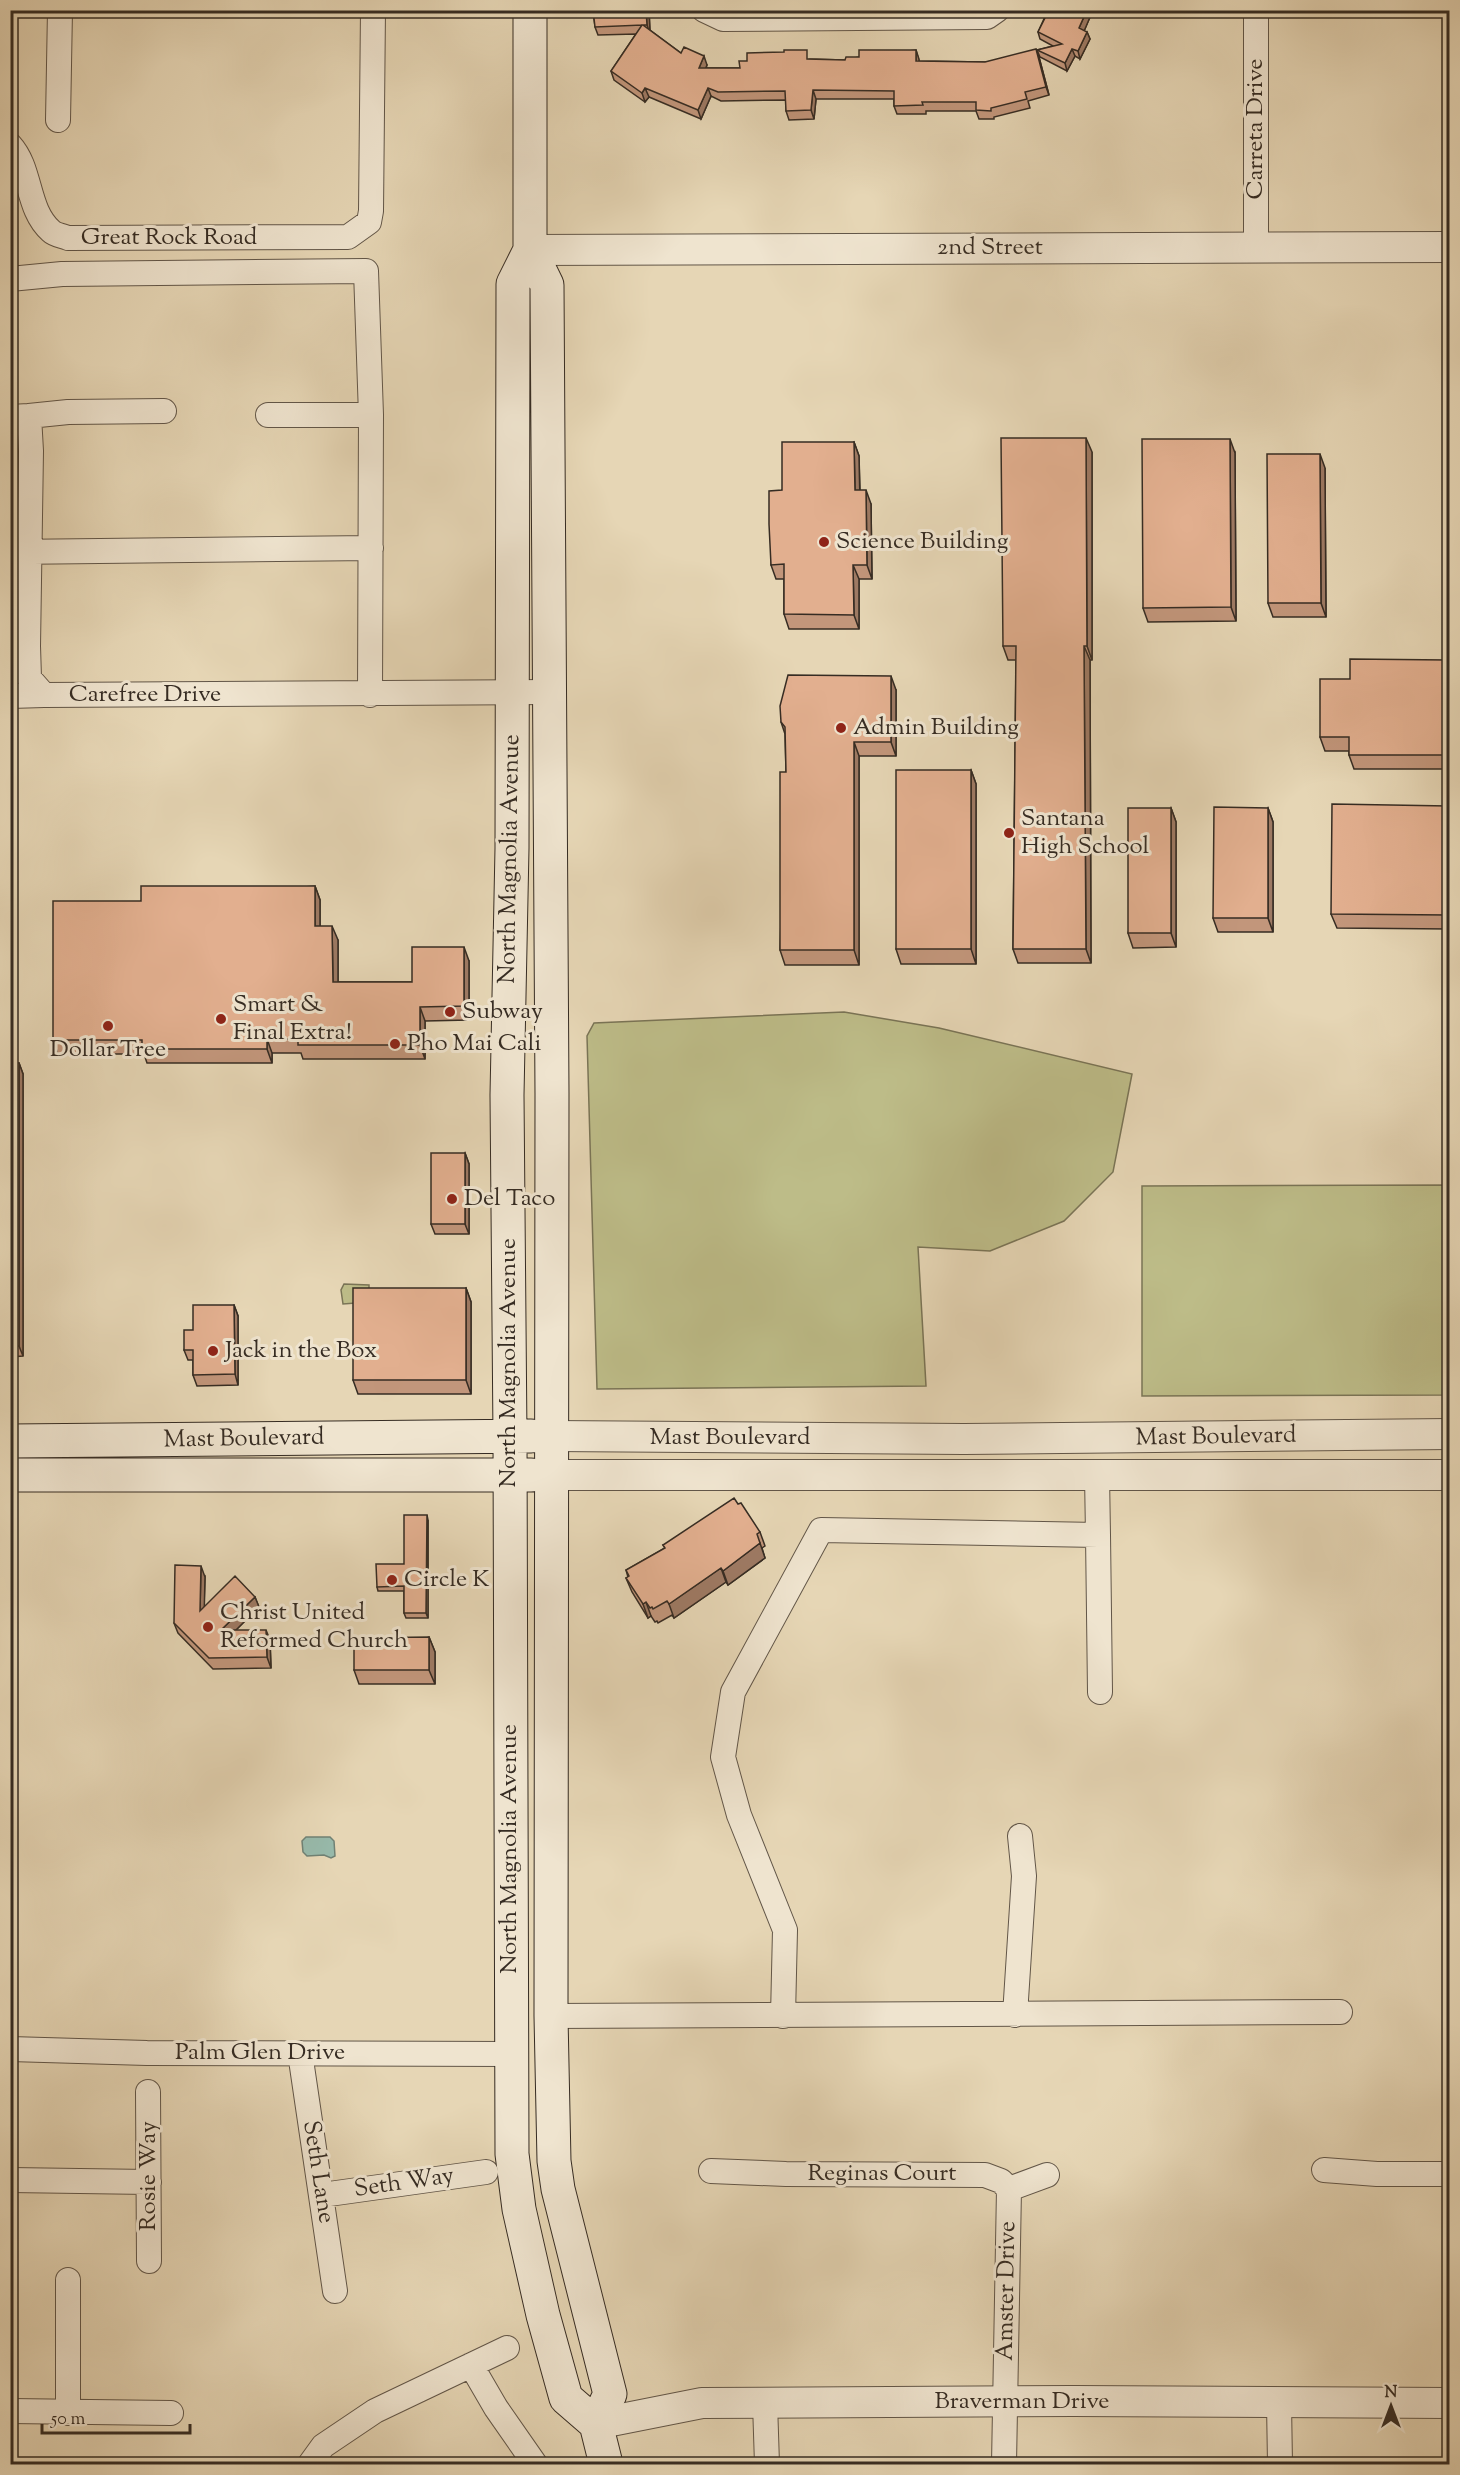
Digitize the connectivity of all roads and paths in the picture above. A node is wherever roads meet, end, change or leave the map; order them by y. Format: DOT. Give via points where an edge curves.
graph roads {
  1 [pos="60,10"];
  2 [pos="373,10"];
  3 [pos="530,10"];
  4 [pos="704,10"];
  5 [pos="997,10"];
  6 [pos="1256,10"];
  7 [pos="58,120"];
  8 [pos="10,145"];
  9 [pos="1449,247"];
  10 [pos="1256,248"];
  11 [pos="530,250"];
  12 [pos="10,279"];
  13 [pos="164,411"];
  14 [pos="268,415"];
  15 [pos="371,415"];
  16 [pos="20,417"];
  17 [pos="371,549"];
  18 [pos="20,552"];
  19 [pos="511,692"];
  20 [pos="549,692"];
  21 [pos="44,695"];
  22 [pos="370,695"];
  23 [pos="10,696"];
  24 [pos="1449,1434"];
  25 [pos="552,1436"];
  26 [pos="510,1437"];
  27 [pos="10,1441"];
  28 [pos="1098,1474"];
  29 [pos="10,1475"];
  30 [pos="510,1475"];
  31 [pos="552,1475"];
  32 [pos="1449,1475"];
  33 [pos="1098,1535"];
  34 [pos="1100,1692"];
  35 [pos="1020,1836"];
  36 [pos="1340,2012"];
  37 [pos="1015,2015"];
  38 [pos="551,2016"];
  39 [pos="783,2016"];
  40 [pos="10,2049"];
  41 [pos="300,2053"];
  42 [pos="510,2054"];
  43 [pos="148,2092"];
  44 [pos="1324,2170"];
  45 [pos="711,2171"];
  46 [pos="486,2172"];
  47 [pos="1449,2174"];
  48 [pos="1047,2175"];
  49 [pos="10,2180"];
  50 [pos="149,2182"];
  51 [pos="558,2190"];
  52 [pos="1009,2190"];
  53 [pos="322,2195"];
  54 [pos="149,2261"];
  55 [pos="68,2280"];
  56 [pos="335,2291"];
  57 [pos="507,2348"];
  58 [pos="471,2365"];
  59 [pos="1005,2402"];
  60 [pos="765,2403"];
  61 [pos="1278,2403"];
  62 [pos="1449,2403"];
  63 [pos="10,2412"];
  64 [pos="68,2413"];
  65 [pos="171,2413"];
  66 [pos="596,2424"];
  67 [pos="310,2464"];
  68 [pos="535,2464"];
  69 [pos="606,2464"];
  70 [pos="767,2464"];
  71 [pos="1004,2464"];
  72 [pos="1280,2464"];
  1 -- 7 [label="street"];
  2 -- 8 [label="street, Great Rock Road" via="371,211 369,222 348,237 68,238 51,232 36,211 20,155"];
  3 -- 11 [label="main road, North Magnolia Avenue"];
  4 -- 5 [label="street" via="723,19 987,17"];
  6 -- 10 [label="street, Carreta Drive"];
  9 -- 10 [label="street, 2nd Street"];
  10 -- 11 [label="street, 2nd Street"];
  11 -- 19 [label="main road, North Magnolia Avenue" via="513,284"];
  11 -- 20 [label="main road, North Magnolia Avenue" via="547,285"];
  12 -- 15 [label="street" via="62,274 366,271"];
  13 -- 16 [label="street"];
  14 -- 15 [label="street"];
  15 -- 17 [label="street"];
  16 -- 18 [label="street, Carefree Drive" via="31,451"];
  17 -- 18 [label="street"];
  17 -- 22 [label="street"];
  18 -- 21 [label="street, Carefree Drive" via="29,678"];
  19 -- 20 [label="street, Carefree Drive"];
  19 -- 22 [label="street, Carefree Drive"];
  19 -- 26 [label="main road, North Magnolia Avenue" via="507,1095"];
  20 -- 25 [label="main road, North Magnolia Avenue"];
  21 -- 22 [label="street, Carefree Drive"];
  21 -- 23 [label="street"];
  24 -- 25 [label="street, Mast Boulevard" via="964,1440"];
  25 -- 26 [label="main road, Mast Boulevard"];
  25 -- 31 [label="main road, North Magnolia Avenue"];
  26 -- 27 [label="main road, Mast Boulevard"];
  26 -- 30 [label="main road, North Magnolia Avenue"];
  28 -- 31 [label="street, Mast Boulevard"];
  28 -- 32 [label="street, Mast Boulevard"];
  28 -- 33 [label="street"];
  29 -- 30 [label="main road, Mast Boulevard"];
  30 -- 31 [label="main road, Mast Boulevard"];
  30 -- 42 [label="main road, North Magnolia Avenue"];
  31 -- 38 [label="main road, North Magnolia Avenue"];
  33 -- 34 [label="street"];
  33 -- 39 [label="street" via="821,1530 733,1692 723,1757 738,1815 785,1930"];
  35 -- 37 [label="street" via="1024,1876"];
  36 -- 37 [label="street"];
  37 -- 39 [label="street"];
  38 -- 39 [label="street"];
  38 -- 51 [label="main road, North Magnolia Avenue"];
  40 -- 41 [label="street, Palm Glen Drive"];
  41 -- 42 [label="street, Palm Glen Drive"];
  41 -- 53 [label="street, Seth Lane"];
  42 -- 51 [label="main road" via="527,2057 537,2075 542,2172"];
  42 -- 66 [label="main road, North Magnolia Avenue" via="512,2154 519,2209 543,2315 566,2398"];
  43 -- 50 [label="street, Rosie Way"];
  44 -- 47 [label="street"];
  45 -- 52 [label="street, Reginas Court" via="985,2175"];
  46 -- 53 [label="street, Seth Way"];
  48 -- 52 [label="street"];
  49 -- 50 [label="street"];
  50 -- 54 [label="street, Rosie Way"];
  51 -- 66 [label="main road, North Magnolia Avenue" via="610,2394"];
  52 -- 59 [label="street, Amster Drive"];
  53 -- 56 [label="street, Seth Lane"];
  55 -- 64 [label="street"];
  57 -- 58 [label="street"];
  58 -- 67 [label="street" via="375,2411 322,2446"];
  58 -- 68 [label="street"];
  59 -- 60 [label="street, Braverman Drive"];
  59 -- 61 [label="street, Braverman Drive"];
  59 -- 71 [label="street, Amster Drive"];
  60 -- 66 [label="street, Braverman Drive" via="702,2403"];
  60 -- 70 [label="street"];
  61 -- 62 [label="street, Braverman Drive"];
  61 -- 72 [label="street"];
  63 -- 64 [label="street"];
  64 -- 65 [label="street"];
  66 -- 69 [label="main road"];
}
